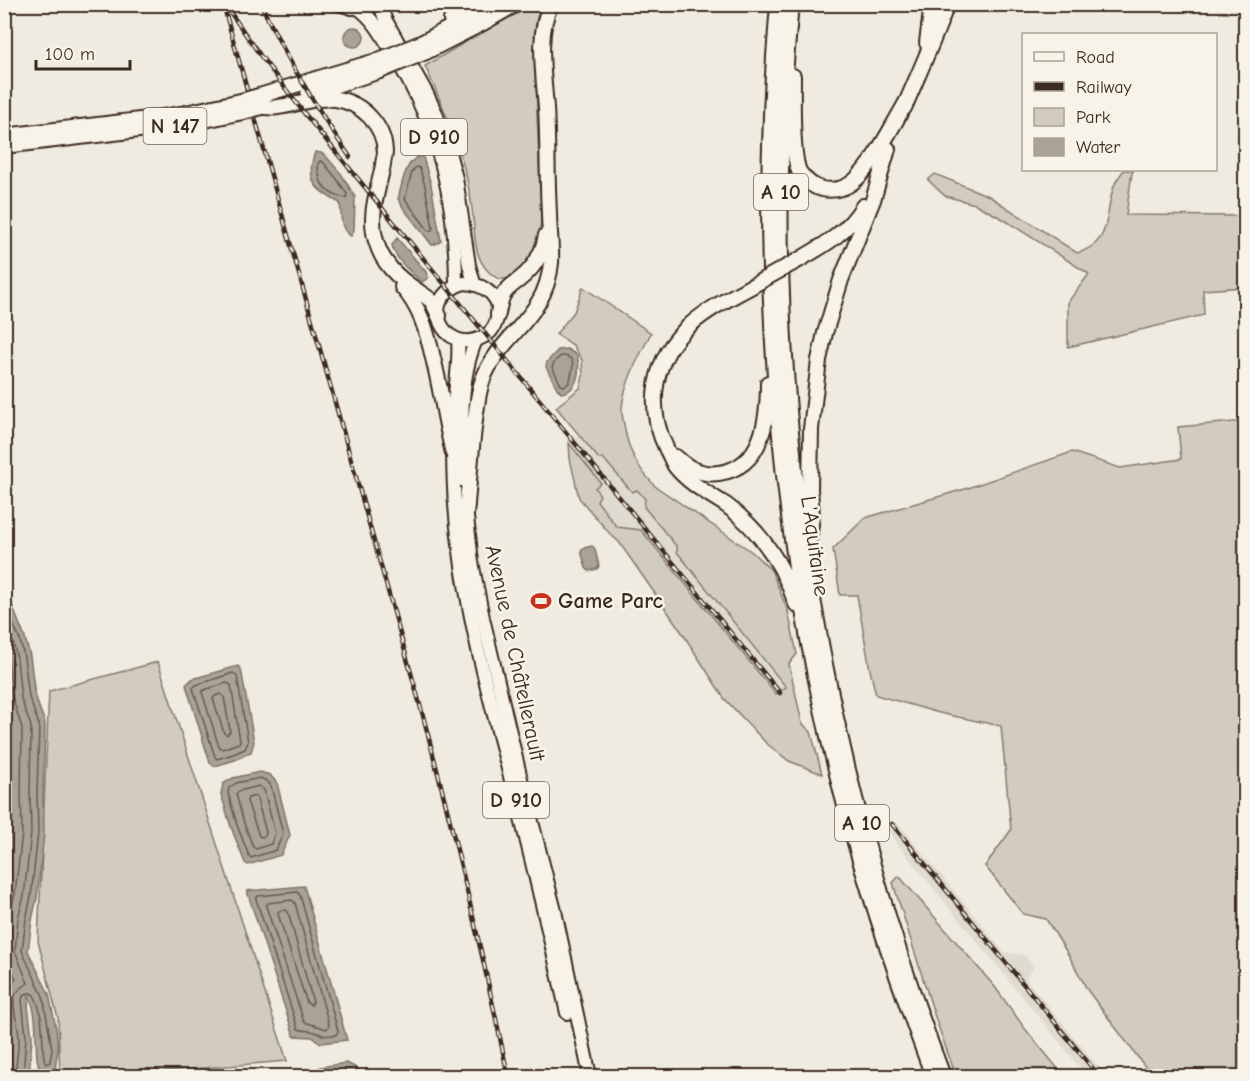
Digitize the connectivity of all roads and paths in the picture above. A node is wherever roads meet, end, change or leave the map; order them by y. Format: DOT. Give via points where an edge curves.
graph roads {
  1 [pos="339,4"];
  2 [pos="380,4"];
  3 [pos="471,4"];
  4 [pos="495,4"];
  5 [pos="516,4"];
  6 [pos="551,4"];
  7 [pos="778,4"];
  8 [pos="791,4"];
  9 [pos="797,4"];
  10 [pos="932,4"];
  11 [pos="947,4"];
  12 [pos="362,6"];
  13 [pos="423,45"];
  14 [pos="925,57"];
  15 [pos="907,101"];
  16 [pos="262,103"];
  17 [pos="99,130"];
  18 [pos="4,136"];
  19 [pos="4,146"];
  20 [pos="888,149"];
  21 [pos="770,204"];
  22 [pos="549,215"];
  23 [pos="395,274"];
  24 [pos="474,284"];
  25 [pos="456,285"];
  26 [pos="498,314"];
  27 [pos="439,316"];
  28 [pos="458,340"];
  29 [pos="476,340"];
  30 [pos="666,448"];
  31 [pos="453,453"];
  32 [pos="466,515"];
  33 [pos="807,563"];
  34 [pos="810,646"];
  35 [pos="582,1077"];
  36 [pos="590,1077"];
  37 [pos="933,1077"];
  38 [pos="943,1077"];
  1 -- 12 [label="main road" via="347,8"];
  2 -- 24 [label="main road, D 910" via="436,113 456,178"];
  3 -- 13 [label="highway, N 147" via="431,33"];
  4 -- 13 [label="highway, N 147"];
  5 -- 13 [label="highway, N 147" via="483,23"];
  6 -- 22 [label="highway" via="542,46"];
  7 -- 21 [label="highway, L'Aquitaine / A 10"];
  8 -- 33 [label="highway, L'Aquitaine / A 10" via="783,108 781,257 789,410"];
  9 -- 15 [label="highway" via="796,164 808,182 834,190 854,181"];
  10 -- 14 [label="highway"];
  11 -- 14 [label="highway"];
  12 -- 25 [label="main road, D 910" via="402,69 439,151 452,209"];
  13 -- 16 [label="highway, N 147, bridge" via="342,84"];
  14 -- 15 [label="highway"];
  15 -- 20 [label="highway"];
  16 -- 17 [label="highway, N 147, bridge"];
  16 -- 23 [label="highway" via="279,107 323,98 338,99 371,116 385,152 373,227 380,255"];
  17 -- 18 [label="highway, N 147"];
  17 -- 19 [label="highway, N 147"];
  20 -- 30 [label="highway, bridge" via="868,198 837,237 724,301 674,343 655,386 658,428"];
  20 -- 33 [label="highway" via="873,200 838,288 819,360 811,429 812,516"];
  21 -- 30 [label="highway" via="768,393 760,440 743,463 715,473 687,466"];
  21 -- 34 [label="highway, L'Aquitaine / A 10" via="779,422 791,532"];
  22 -- 26 [label="highway" via="539,256 528,273 501,298"];
  22 -- 32 [label="highway" via="551,263 546,287 533,312 491,363 480,389"];
  23 -- 27 [label="highway" via="429,299"];
  23 -- 31 [label="highway" via="415,303 427,331"];
  24 -- 25 [label="main road"];
  24 -- 26 [label="main road" via="491,293"];
  25 -- 27 [label="main road" via="442,296"];
  26 -- 29 [label="main road" via="492,330"];
  27 -- 28 [label="main road" via="446,331"];
  28 -- 29 [label="main road"];
  28 -- 31 [label="main road, Avenue de Châtellerault / D 910"];
  29 -- 32 [label="main road, Avenue de Châtellerault / D 910" via="464,400"];
  30 -- 34 [label="highway" via="683,474 740,516 767,544 787,579"];
  31 -- 35 [label="main road, Avenue de Châtellerault / D 910" via="458,541 469,609"];
  32 -- 36 [label="main road, Avenue de Châtellerault / D 910" via="485,628 555,910"];
  33 -- 38 [label="highway, L'Aquitaine / A 10" via="853,791 895,937"];
  34 -- 37 [label="highway, L'Aquitaine / A 10" via="857,849"];
}
